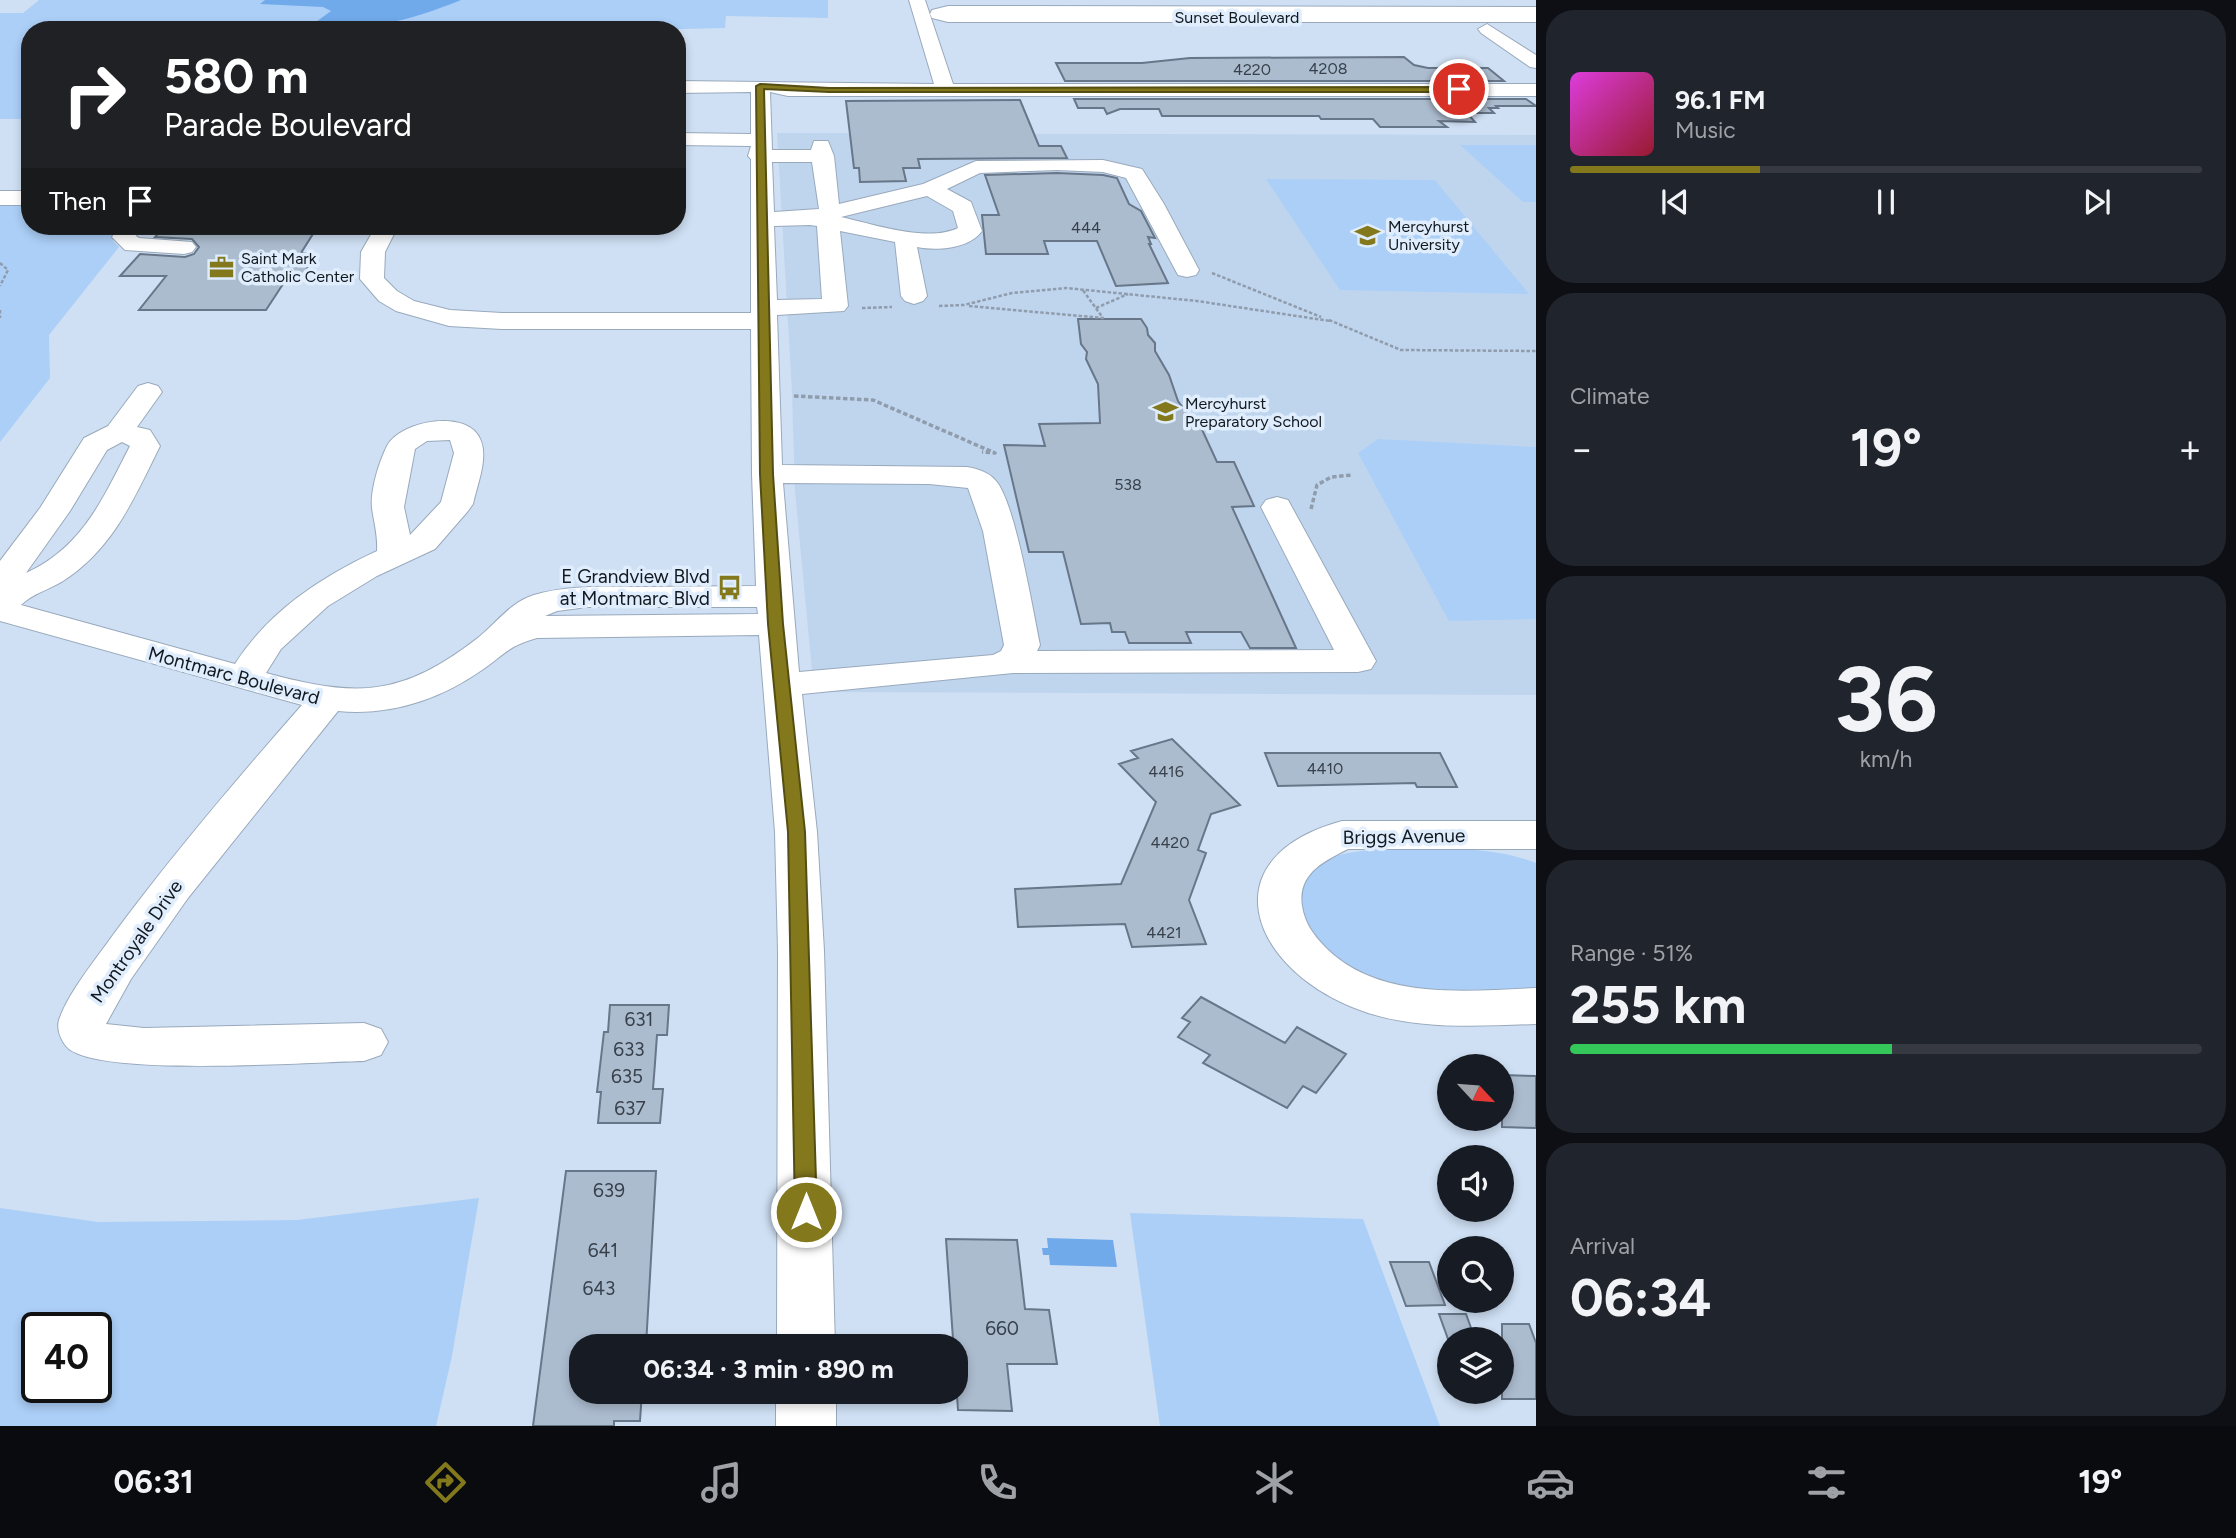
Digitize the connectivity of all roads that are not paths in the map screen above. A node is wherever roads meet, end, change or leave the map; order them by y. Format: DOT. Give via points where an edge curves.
graph roads {
  1 [pos="1461,0"];
  2 [pos="925,9"];
  3 [pos="1536,12"];
  4 [pos="1536,17"];
  5 [pos="1485,18"];
  6 [pos="1536,48"];
  7 [pos="1536,63"];
  8 [pos="1536,82"];
  9 [pos="766,86"];
  10 [pos="944,86"];
  11 [pos="686,87"];
  12 [pos="1536,90"];
  13 [pos="686,140"];
  14 [pos="760,148"];
  15 [pos="1140,156"];
  16 [pos="1064,165"];
  17 [pos="930,189"];
  18 [pos="0,198"];
  19 [pos="21,198"];
  20 [pos="824,217"];
  21 [pos="761,219"];
  22 [pos="125,235"];
  23 [pos="382,235"];
  24 [pos="908,239"];
  25 [pos="184,247"];
  26 [pos="1185,266"];
  27 [pos="907,301"];
  28 [pos="763,314"];
  29 [pos="148,391"];
  30 [pos="118,432"];
  31 [pos="767,474"];
  32 [pos="1284,520"];
  33 [pos="394,554"];
  34 [pos="5,602"];
  35 [pos="775,610"];
  36 [pos="1010,662"];
  37 [pos="244,678"];
  38 [pos="782,685"];
  39 [pos="327,699"];
  40 [pos="1536,835"];
  41 [pos="1536,1006"];
  42 [pos="363,1042"];
  43 [pos="806,1334"];
  44 [pos="806,1404"];
  45 [pos="806,1426"];
  1 -- 5 [label="street"];
  2 -- 5 [label="street, Sunset Boulevard" via="948,18"];
  2 -- 10 [label="street"];
  3 -- 5 [label="street, Sunset Boulevard"];
  4 -- 5 [label="street, Sunset Boulevard"];
  5 -- 6 [label="street"];
  5 -- 7 [label="street" via="1487,29"];
  8 -- 10 [label="street"];
  9 -- 10 [label="street" via="788,90"];
  9 -- 11 [label="street"];
  9 -- 14 [label="street"];
  10 -- 12 [label="street"];
  13 -- 14 [label="street"];
  14 -- 20 [label="street" via="822,150 828,206"];
  14 -- 21 [label="street"];
  15 -- 16 [label="street" via="1076,154"];
  16 -- 17 [label="street" via="976,167"];
  16 -- 26 [label="street" via="1103,166 1134,174"];
  17 -- 20 [label="street"];
  17 -- 24 [label="street" via="963,207 970,231 942,242"];
  18 -- 19 [label="street"];
  20 -- 21 [label="street"];
  20 -- 24 [label="street"];
  20 -- 28 [label="street" via="835,306"];
  21 -- 28 [label="street"];
  22 -- 25 [label="street" via="133,245"];
  23 -- 28 [label="street" via="373,252 372,279 388,296 427,313 502,321"];
  24 -- 27 [label="street"];
  28 -- 31 [label="street"];
  29 -- 30 [label="street"];
  30 -- 34 [label="street" via="95,444 7,575"];
  30 -- 34 [label="street" via="139,436 145,446 111,513 97,534 51,574"];
  31 -- 35 [label="street"];
  31 -- 36 [label="street" via="967,476 986,488 1022,645"];
  32 -- 36 [label="street" via="1358,661"];
  33 -- 37 [label="street" via="316,599 288,621 267,642"];
  34 -- 37 [label="street, Montmarc Boulevard"];
  35 -- 38 [label="street"];
  35 -- 39 [label="street, Montmarc Boulevard" via="536,627 499,639 469,664 421,691 368,701"];
  36 -- 38 [label="street"];
  37 -- 39 [label="street, Montmarc Boulevard"];
  38 -- 43 [label="street" via="801,951"];
  39 -- 42 [label="street, Montroyale Drive" via="189,865 119,961 82,1022 83,1033 113,1045"];
  40 -- 41 [label="street, Briggs Avenue" via="1342,835 1299,856 1280,879 1276,895 1284,927 1297,946 1351,987 1408,1003"];
  44 -- 45 [label="street"];
}
